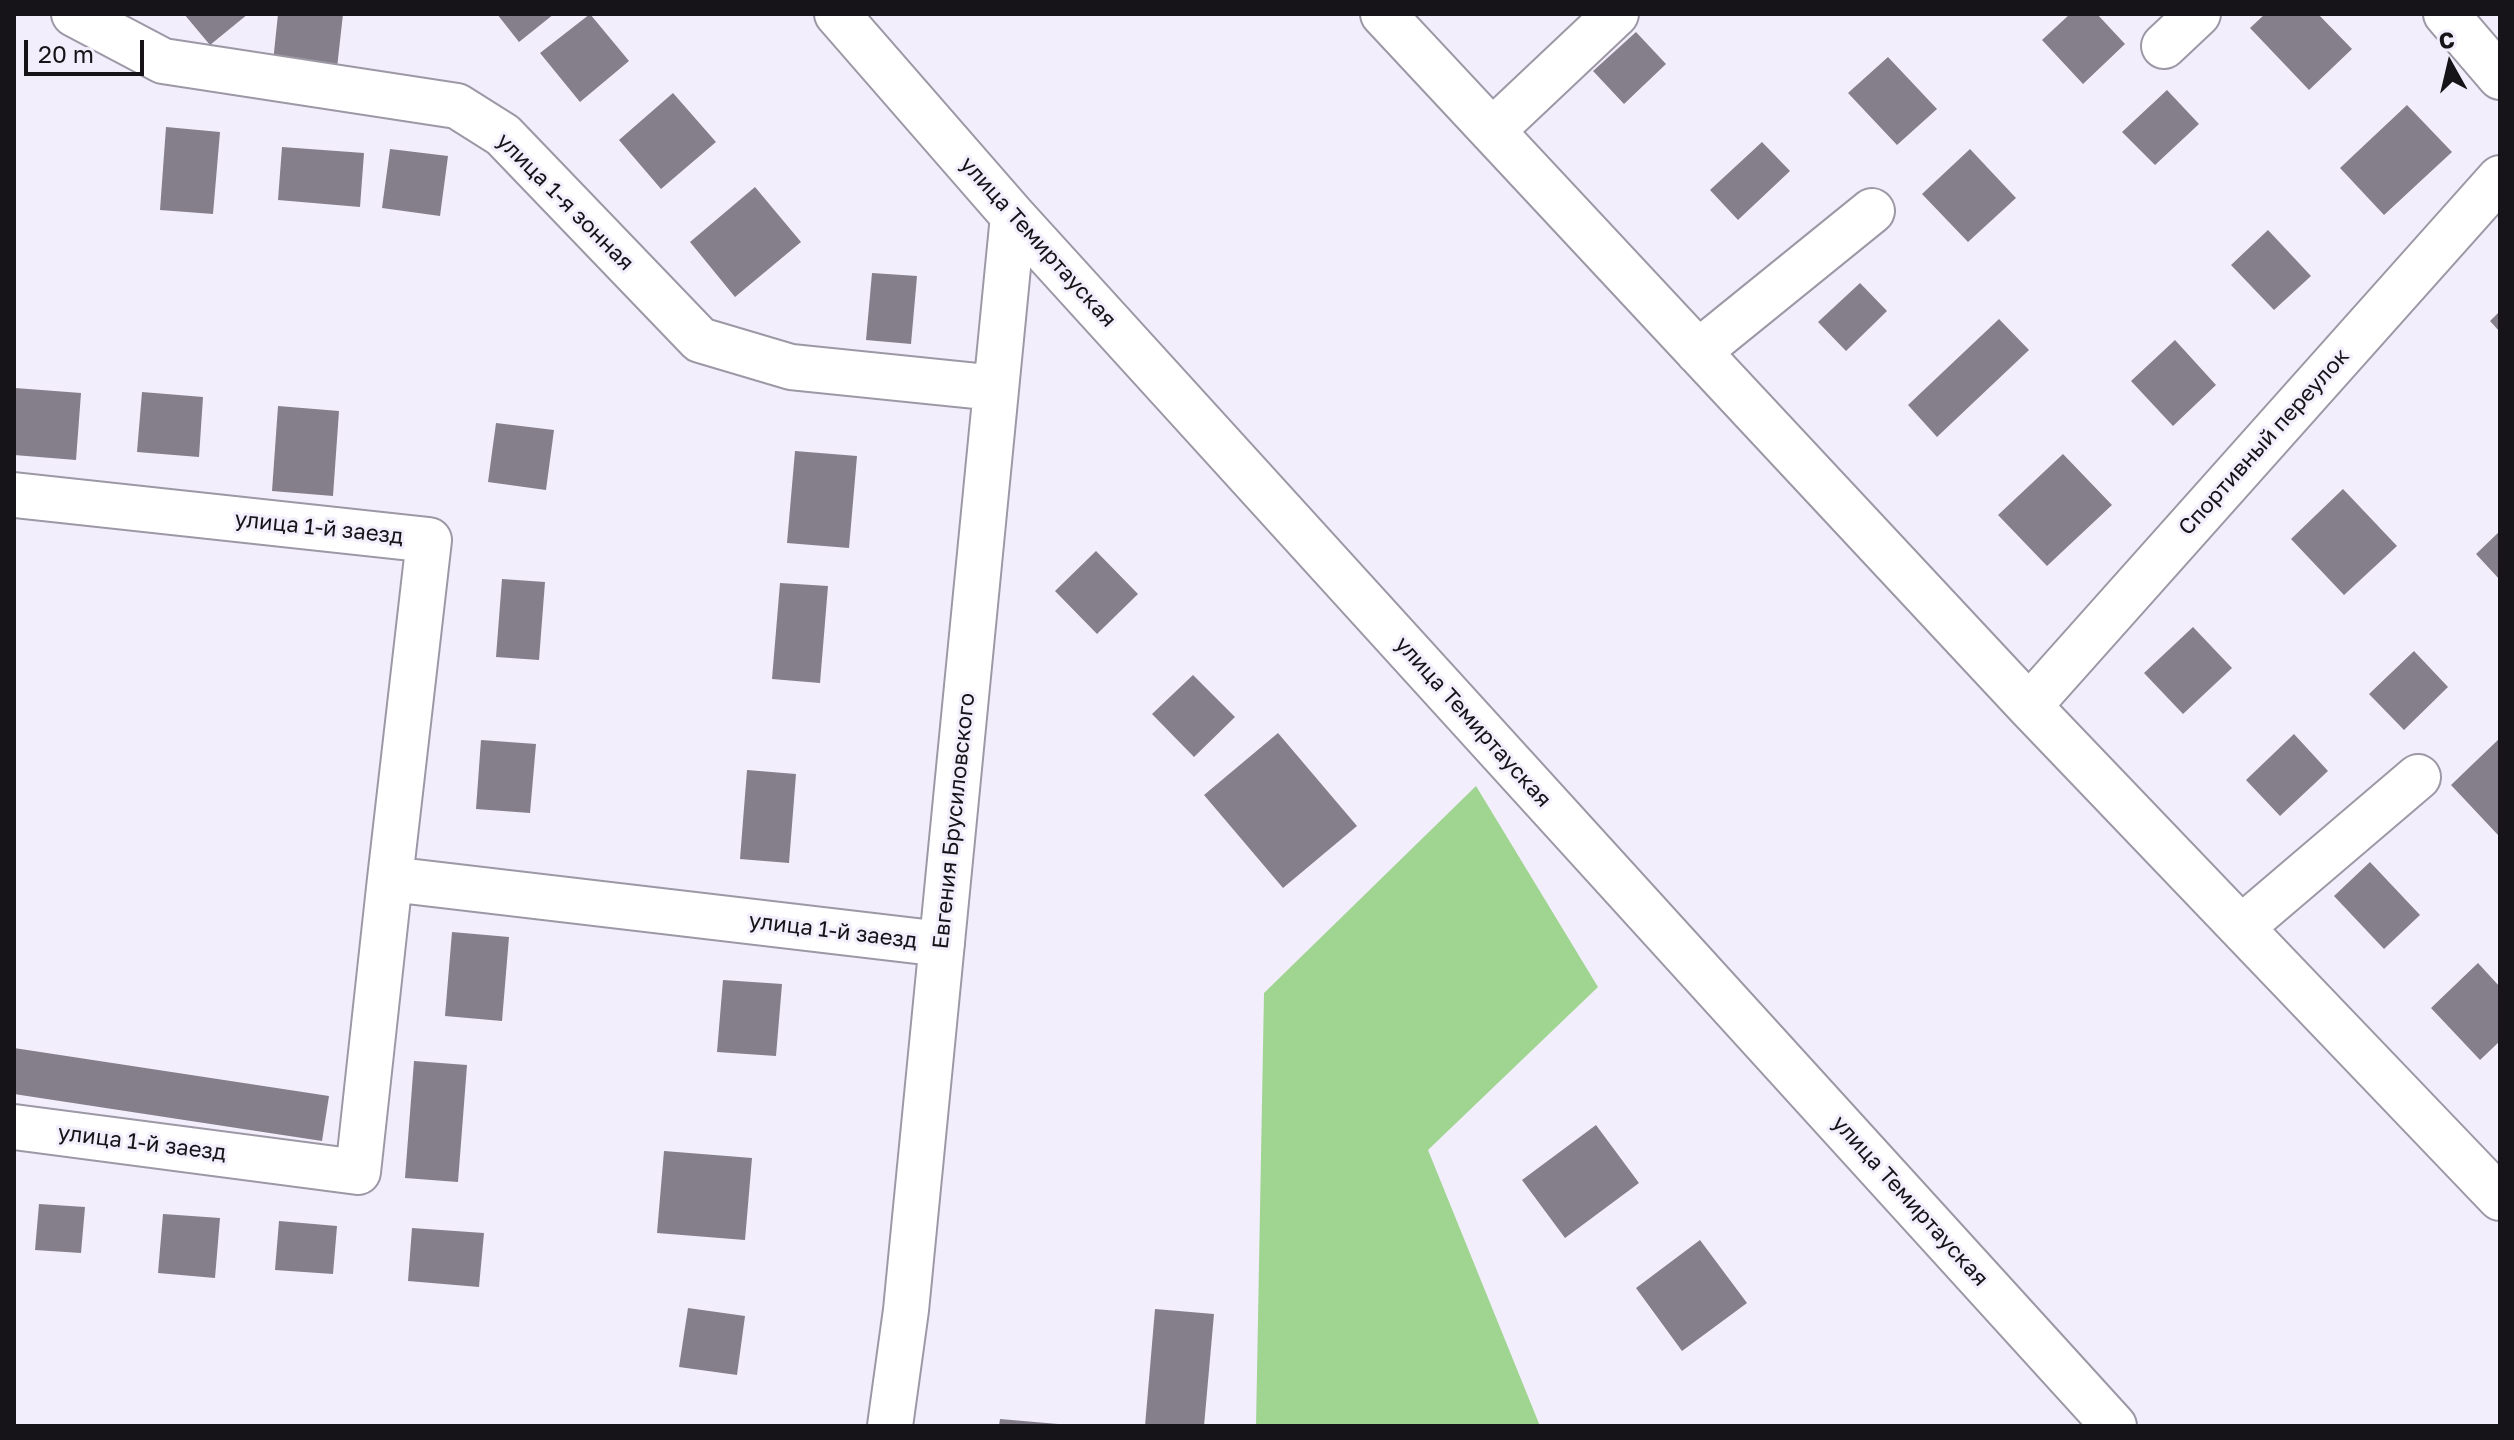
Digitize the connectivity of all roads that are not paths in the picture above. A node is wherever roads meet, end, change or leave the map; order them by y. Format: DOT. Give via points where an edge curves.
graph roads {
  1 [pos="74,14"];
  2 [pos="837,14"];
  3 [pos="1383,14"];
  4 [pos="1616,14"];
  5 [pos="2198,14"];
  6 [pos="2446,14"];
  7 [pos="2164,46"];
  8 [pos="2500,77"];
  9 [pos="1492,131"];
  10 [pos="2500,178"];
  11 [pos="1872,211"];
  12 [pos="1013,216"];
  13 [pos="1698,352"];
  14 [pos="996,388"];
  15 [pos="14,495"];
  16 [pos="2029,706"];
  17 [pos="2418,777"];
  18 [pos="390,879"];
  19 [pos="2242,927"];
  20 [pos="942,944"];
  21 [pos="14,1127"];
  22 [pos="2500,1198"];
  23 [pos="890,1426"];
  24 [pos="2114,1426"];
  1 -- 14 [label="street, улица 1-я зонная" via="163,61 457,106 503,135 700,340 791,367"];
  2 -- 12 [label="street, улица Темиртауская"];
  3 -- 9 [label="street"];
  4 -- 9 [label="street"];
  5 -- 7 [label="street"];
  6 -- 8 [label="street"];
  9 -- 13 [label="street"];
  10 -- 16 [label="street, Спортивный переулок"];
  11 -- 13 [label="street"];
  12 -- 14 [label="street, Евгения Брусиловского"];
  12 -- 24 [label="street, улица Темиртауская"];
  13 -- 16 [label="street"];
  14 -- 20 [label="street, Евгения Брусиловского"];
  15 -- 18 [label="street, улица 1-й заезд" via="429,540"];
  16 -- 19 [label="street"];
  17 -- 19 [label="street"];
  18 -- 20 [label="street, улица 1-й заезд"];
  18 -- 21 [label="street, улица 1-й заезд" via="358,1172"];
  19 -- 22 [label="street"];
  20 -- 23 [label="street, Евгения Брусиловского"];
}
